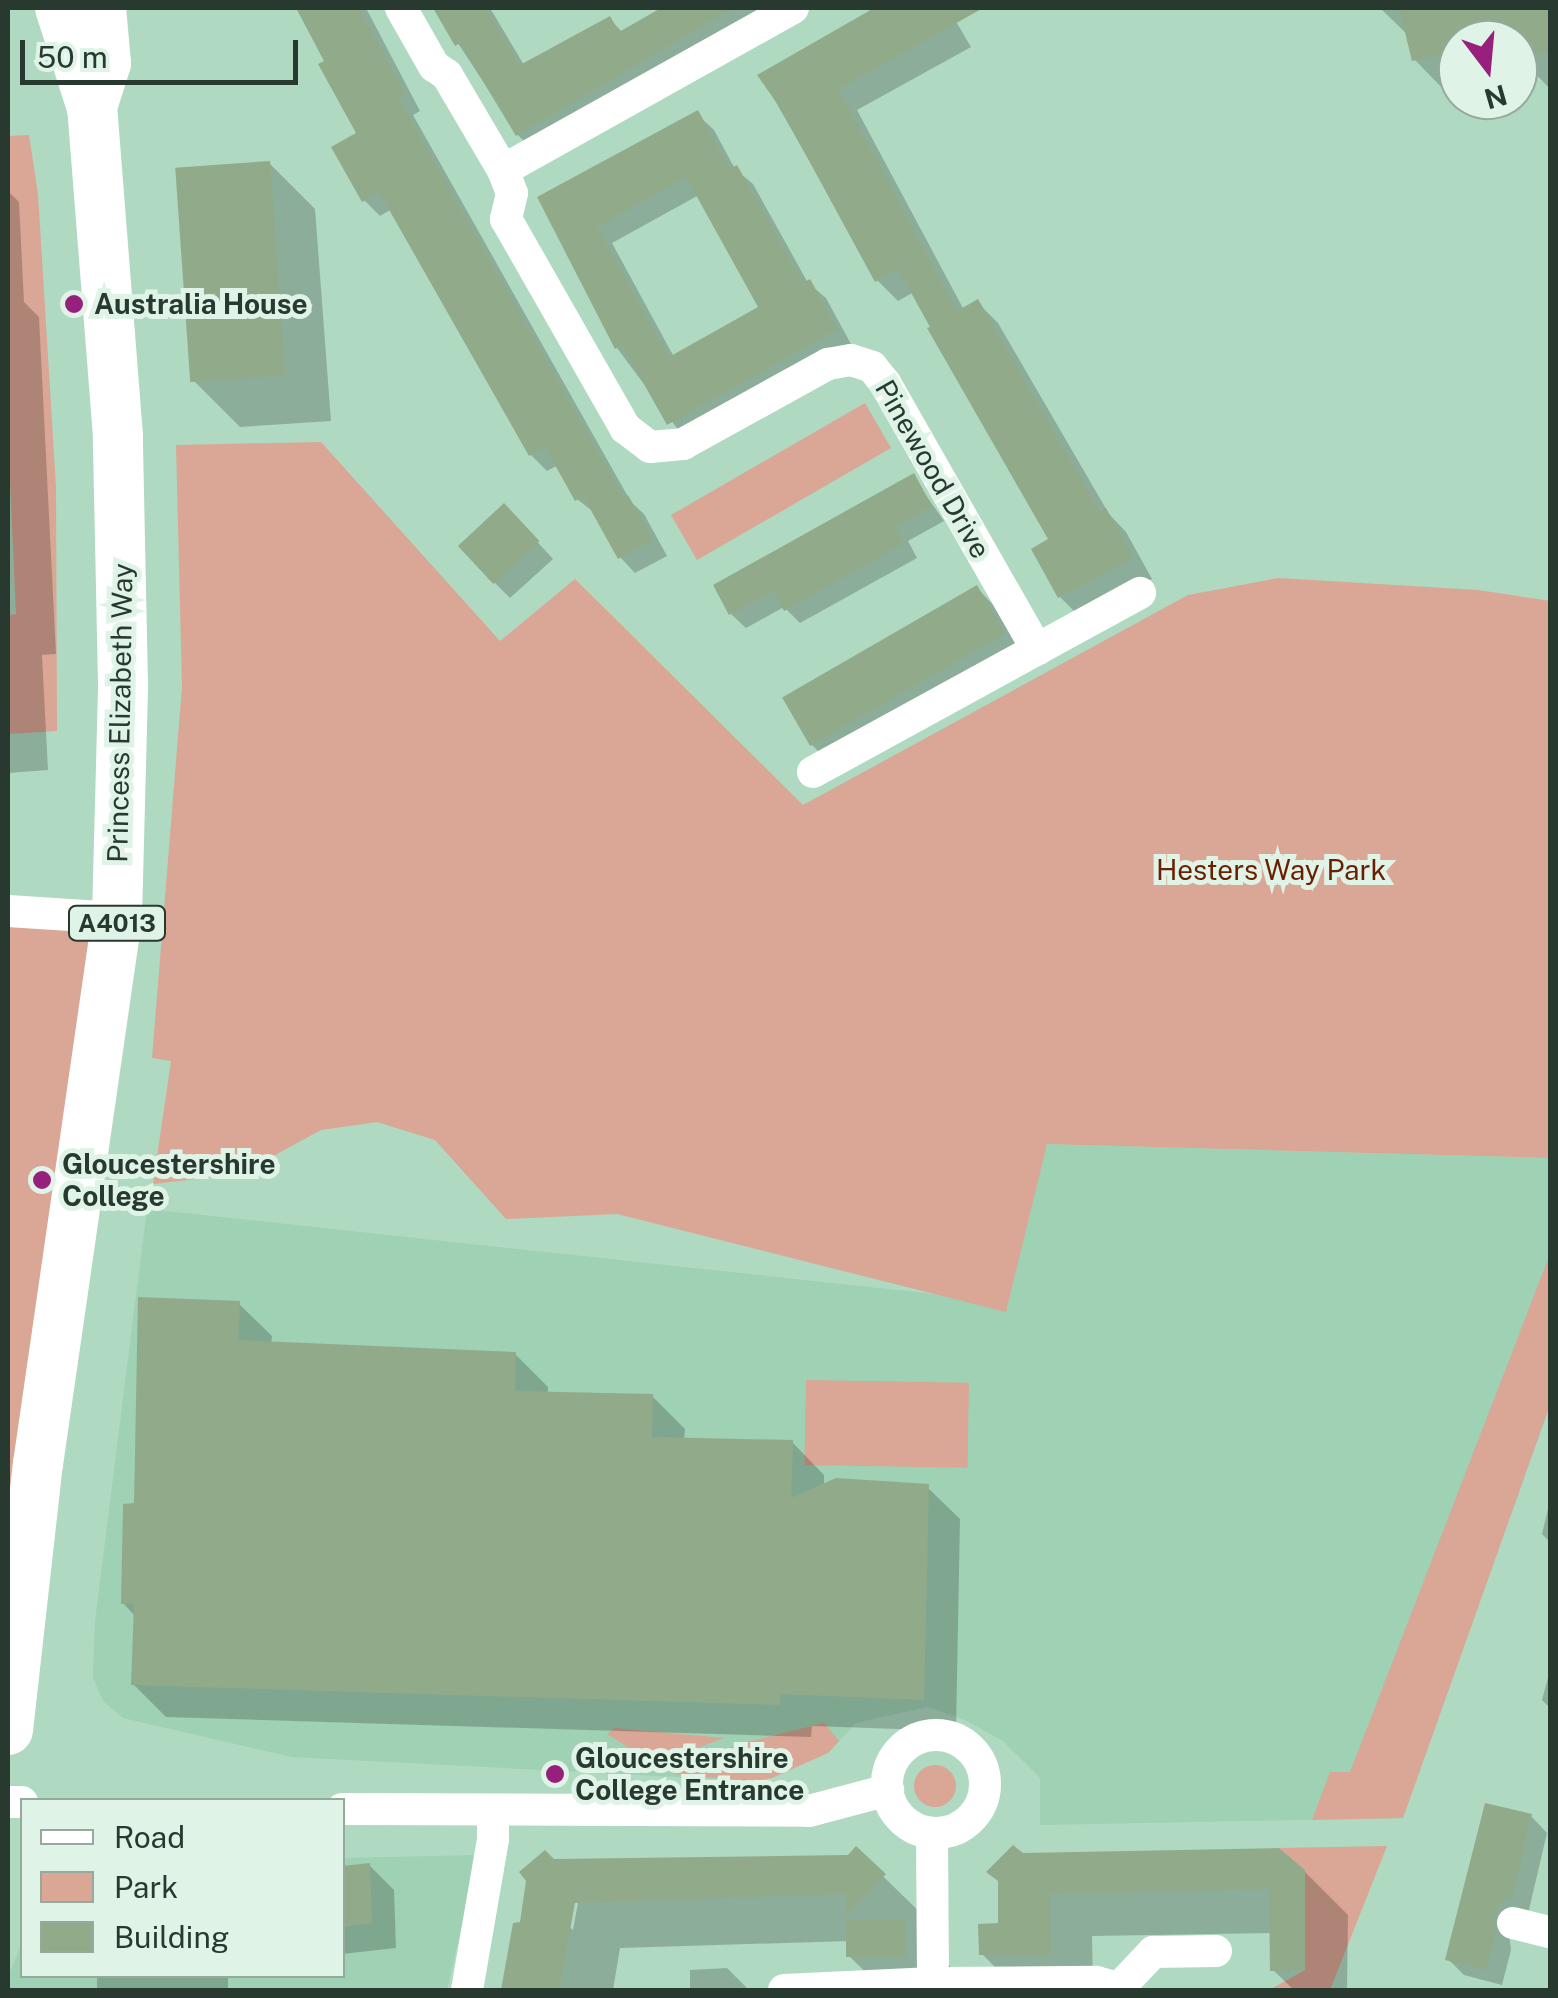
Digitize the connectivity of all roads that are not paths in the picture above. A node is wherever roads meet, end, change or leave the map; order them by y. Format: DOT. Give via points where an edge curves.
graph roads {
  1 [pos="60,8"];
  2 [pos="102,8"];
  3 [pos="401,8"];
  4 [pos="792,8"];
  5 [pos="92,108"];
  6 [pos="503,170"];
  7 [pos="1140,593"];
  8 [pos="1037,650"];
  9 [pos="813,772"];
  10 [pos="8,910"];
  11 [pos="117,918"];
  12 [pos="8,1730"];
  13 [pos="888,1790"];
  14 [pos="345,1809"];
  15 [pos="493,1812"];
  16 [pos="932,1835"];
  17 [pos="1513,1924"];
  18 [pos="1550,1932"];
  19 [pos="1216,1951"];
  20 [pos="933,1983"];
  21 [pos="1119,1989"];
  22 [pos="467,1990"];
  23 [pos="784,1990"];
  1 -- 5 [label="main road, Princess Elizabeth Way / A4013"];
  2 -- 5 [label="main road, Princess Elizabeth Way / A4013" via="106,63"];
  3 -- 6 [label="street, Pinewood Drive"];
  4 -- 6 [label="street"];
  5 -- 11 [label="main road, Princess Elizabeth Way / A4013" via="119,455"];
  6 -- 8 [label="street, Pinewood Drive" via="512,193 506,220 632,437 650,448 672,448 828,364 872,366"];
  7 -- 8 [label="street"];
  8 -- 9 [label="street"];
  10 -- 11 [label="street"];
  11 -- 12 [label="main road, Princess Elizabeth Way / A4013" via="38,1464"];
  13 -- 15 [label="street" via="809,1811"];
  13 -- 16 [label="street" via="904,1821"];
  13 -- 16 [label="street" via="894,1760 914,1741 940,1736 970,1749 985,1783 977,1810 960,1827"];
  14 -- 15 [label="street"];
  15 -- 22 [label="street"];
  16 -- 20 [label="street"];
  17 -- 18 [label="street"];
  19 -- 21 [label="street" via="1153,1952"];
  20 -- 21 [label="street" via="1096,1982"];
  20 -- 23 [label="street"];
}
